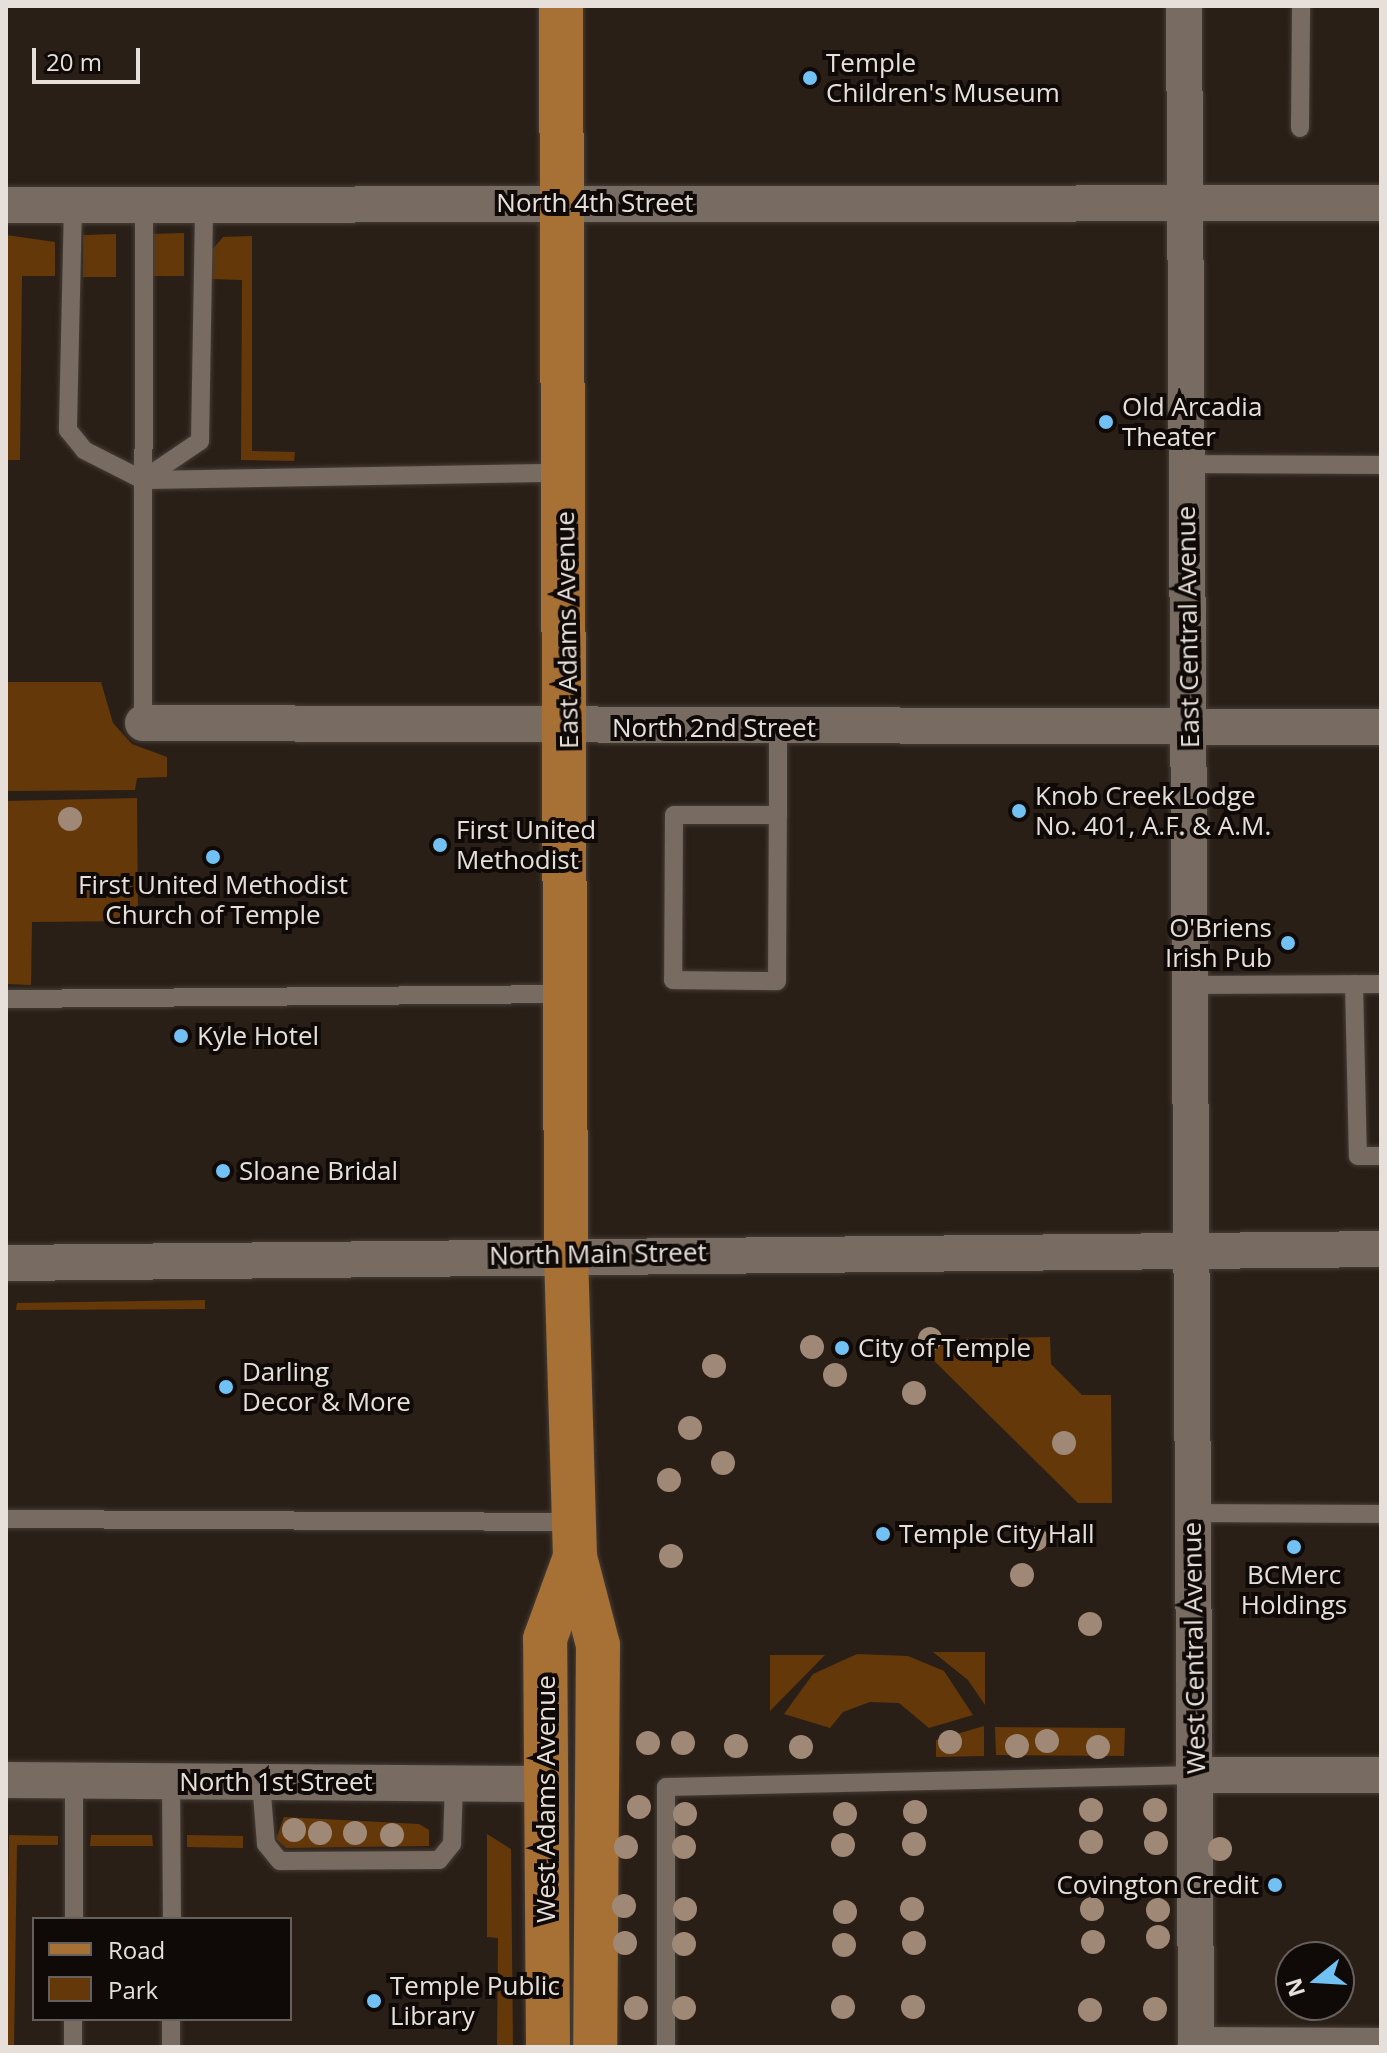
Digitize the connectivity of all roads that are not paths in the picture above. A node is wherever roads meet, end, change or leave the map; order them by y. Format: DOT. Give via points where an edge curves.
graph roads {
  1 [pos="561,6"];
  2 [pos="1184,6"];
  3 [pos="1301,6"];
  4 [pos="1300,128"];
  5 [pos="562,202"];
  6 [pos="1381,203"];
  7 [pos="204,204"];
  8 [pos="6,205"];
  9 [pos="73,205"];
  10 [pos="144,205"];
  11 [pos="1184,207"];
  12 [pos="1187,464"];
  13 [pos="1381,465"];
  14 [pos="565,473"];
  15 [pos="143,480"];
  16 [pos="143,723"];
  17 [pos="1190,726"];
  18 [pos="778,727"];
  19 [pos="1381,727"];
  20 [pos="569,728"];
  21 [pos="778,815"];
  22 [pos="1354,984"];
  23 [pos="1381,984"];
  24 [pos="1190,985"];
  25 [pos="567,994"];
  26 [pos="6,999"];
  27 [pos="1381,1156"];
  28 [pos="1190,1249"];
  29 [pos="1381,1249"];
  30 [pos="566,1254"];
  31 [pos="6,1263"];
  32 [pos="1193,1513"];
  33 [pos="1381,1514"];
  34 [pos="6,1519"];
  35 [pos="574,1539"];
  36 [pos="1196,1775"];
  37 [pos="1381,1775"];
  38 [pos="6,1780"];
  39 [pos="74,1781"];
  40 [pos="171,1781"];
  41 [pos="261,1782"];
  42 [pos="454,1783"];
  43 [pos="545,1784"];
  44 [pos="74,1917"];
  45 [pos="172,1917"];
  46 [pos="73,2021"];
  47 [pos="171,2021"];
  48 [pos="1381,2037"];
  49 [pos="1196,2041"];
  50 [pos="73,2047"];
  51 [pos="171,2047"];
  52 [pos="548,2047"];
  53 [pos="595,2047"];
  54 [pos="666,2047"];
  1 -- 5 [label="main road, East Adams Avenue"];
  2 -- 11 [label="street, East Central Avenue"];
  3 -- 4 [label="lane"];
  5 -- 7 [label="street, North 4th Street"];
  5 -- 11 [label="street, North 4th Street"];
  5 -- 14 [label="main road, East Adams Avenue"];
  6 -- 11 [label="street, North 4th Street"];
  7 -- 10 [label="street, North 4th Street"];
  7 -- 15 [label="lane" via="200,441"];
  8 -- 9 [label="street, North 4th Street"];
  9 -- 10 [label="street, North 4th Street"];
  9 -- 15 [label="lane" via="68,430 84,450"];
  10 -- 15 [label="lane"];
  11 -- 12 [label="street, East Central Avenue"];
  12 -- 13 [label="lane"];
  12 -- 17 [label="street, East Central Avenue"];
  14 -- 15 [label="lane"];
  14 -- 20 [label="main road, East Adams Avenue"];
  15 -- 16 [label="lane"];
  16 -- 20 [label="street, North 2nd Street"];
  17 -- 18 [label="street, North 2nd Street"];
  17 -- 19 [label="street, North 2nd Street"];
  17 -- 24 [label="street, East Central Avenue"];
  18 -- 20 [label="street, North 2nd Street"];
  18 -- 21 [label="lane"];
  20 -- 25 [label="main road, East Adams Avenue"];
  21 -- 21 [label="lane" via="777,981 673,980 674,815"];
  22 -- 23 [label="lane"];
  22 -- 24 [label="lane"];
  22 -- 27 [label="lane" via="1358,1156"];
  24 -- 28 [label="street, East Central Avenue"];
  25 -- 26 [label="lane"];
  25 -- 30 [label="main road, East Adams Avenue"];
  28 -- 29 [label="street, North Main Street"];
  28 -- 30 [label="street, North Main Street"];
  28 -- 32 [label="street, West Central Avenue"];
  30 -- 31 [label="street, North Main Street"];
  30 -- 35 [label="main road, West Adams Avenue"];
  32 -- 33 [label="lane"];
  32 -- 36 [label="street, West Central Avenue"];
  34 -- 35 [label="lane"];
  35 -- 43 [label="main road, West Adams Avenue" via="545,1639"];
  35 -- 53 [label="main road, West Adams Avenue" via="598,1645"];
  36 -- 37 [label="street"];
  36 -- 49 [label="street, West Central Avenue"];
  36 -- 54 [label="lane" via="666,1787"];
  38 -- 39 [label="street, North 1st Street"];
  39 -- 40 [label="street, North 1st Street"];
  39 -- 44 [label="lane"];
  40 -- 41 [label="street, North 1st Street"];
  40 -- 45 [label="lane"];
  41 -- 42 [label="street, North 1st Street"];
  41 -- 42 [label="lane" via="266,1844 280,1861 439,1860 452,1844"];
  42 -- 43 [label="street, North 1st Street"];
  43 -- 52 [label="main road, West Adams Avenue"];
  46 -- 50 [label="lane"];
  47 -- 51 [label="lane"];
  48 -- 49 [label="lane"];
}
